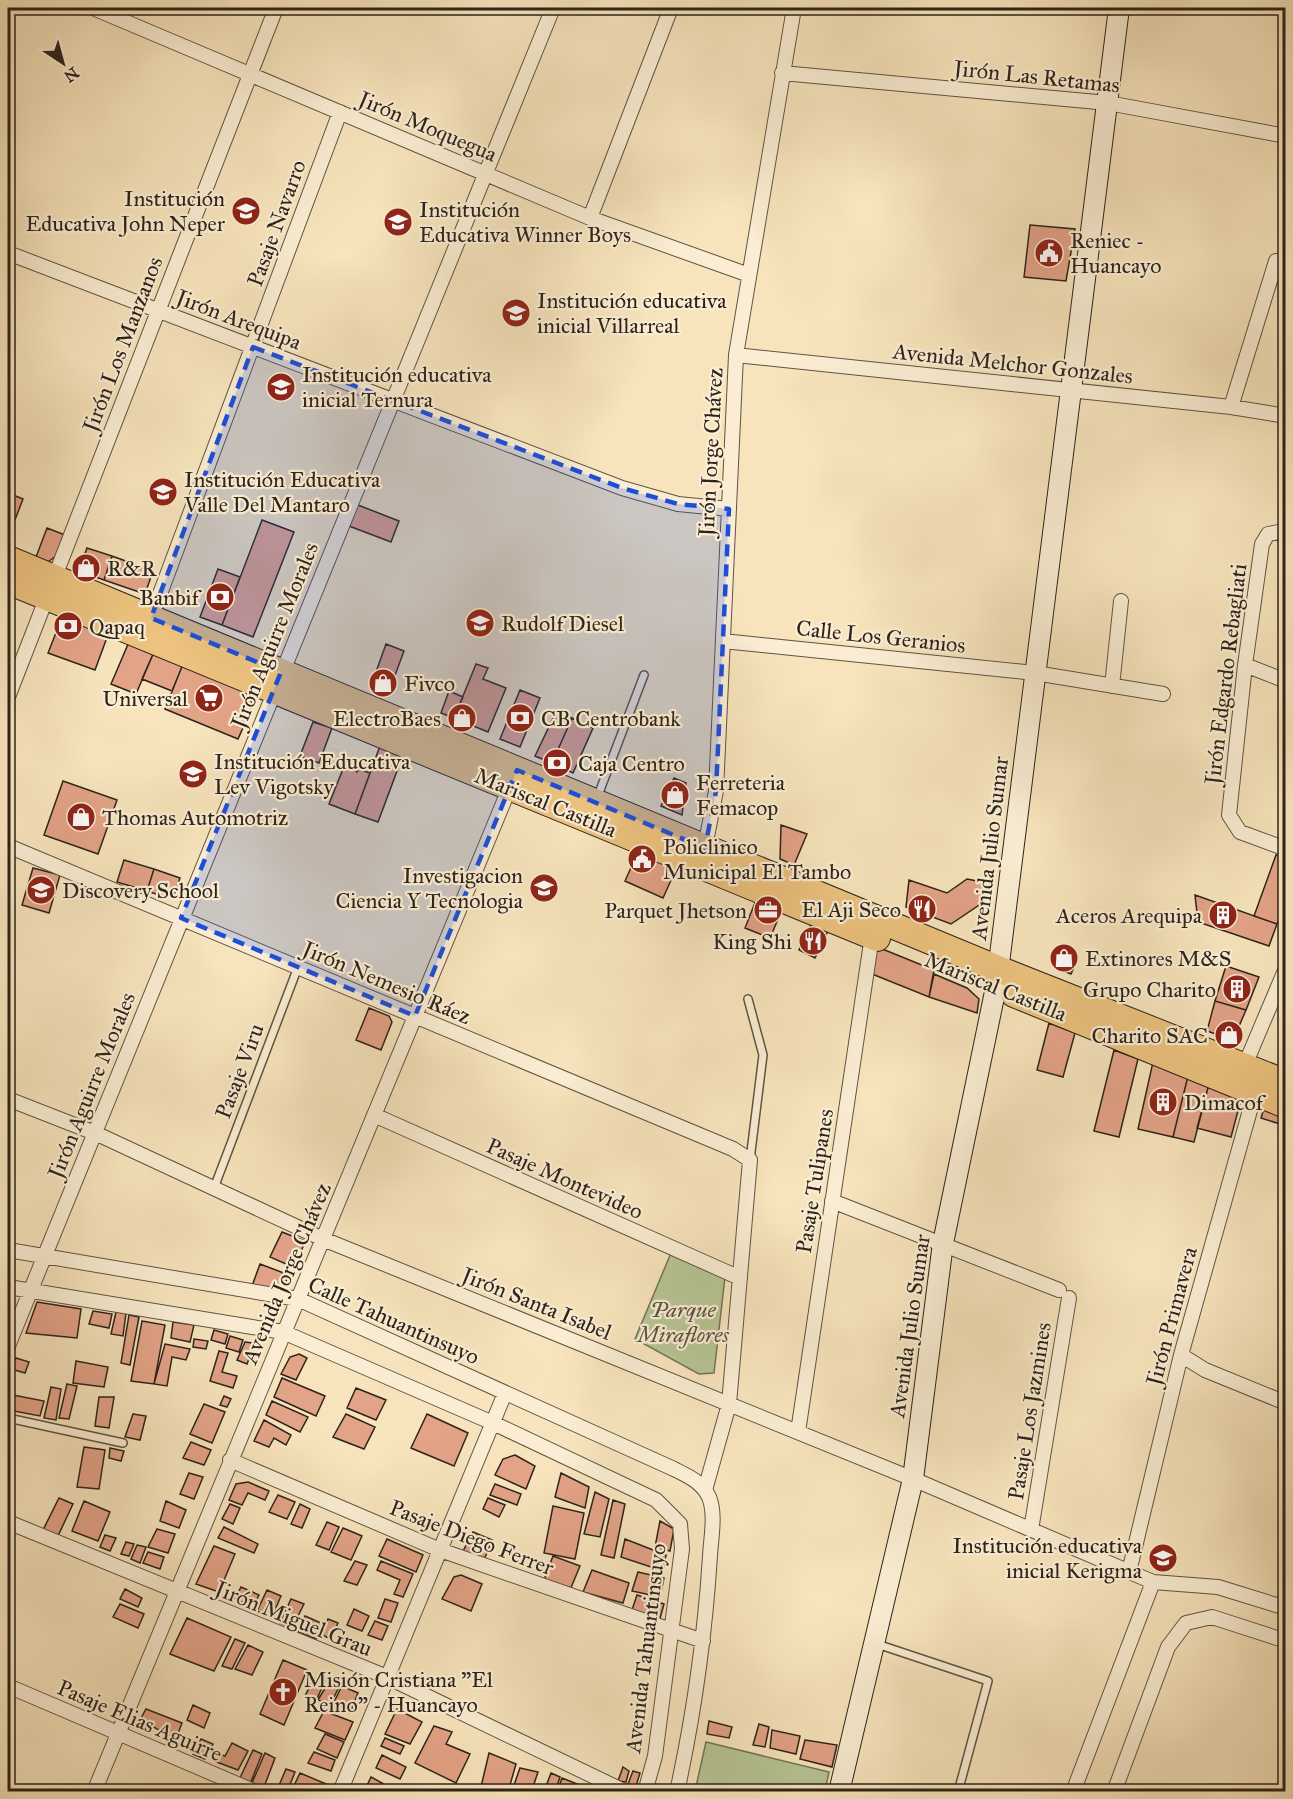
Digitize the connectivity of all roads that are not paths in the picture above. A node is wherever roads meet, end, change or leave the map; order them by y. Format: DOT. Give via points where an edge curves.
graph roads {
  1 [pos="93,8"];
  2 [pos="276,8"];
  3 [pos="553,8"];
  4 [pos="671,8"];
  5 [pos="794,8"];
  6 [pos="1119,8"];
  7 [pos="782,72"];
  8 [pos="250,74"];
  9 [pos="1108,103"];
  10 [pos="340,112"];
  11 [pos="1286,136"];
  12 [pos="485,173"];
  13 [pos="590,218"];
  14 [pos="8,253"];
  15 [pos="1276,261"];
  16 [pos="749,275"];
  17 [pos="158,310"];
  18 [pos="253,347"];
  19 [pos="736,355"];
  20 [pos="1069,390"];
  21 [pos="393,400"];
  22 [pos="1231,407"];
  23 [pos="1286,416"];
  24 [pos="729,509"];
  25 [pos="1286,536"];
  26 [pos="8,559"];
  27 [pos="8,581"];
  28 [pos="49,587"];
  29 [pos="1121,601"];
  30 [pos="151,618"];
  31 [pos="723,641"];
  32 [pos="1245,665"];
  33 [pos="1035,673"];
  34 [pos="644,675"];
  35 [pos="277,681"];
  36 [pos="1286,681"];
  37 [pos="1112,686"];
  38 [pos="1163,694"];
  39 [pos="8,697"];
  40 [pos="514,779"];
  41 [pos="595,803"];
  42 [pos="8,846"];
  43 [pos="1286,849"];
  44 [pos="702,856"];
  45 [pos="181,918"];
  46 [pos="872,936"];
  47 [pos="298,968"];
  48 [pos="1286,968"];
  49 [pos="997,978"];
  50 [pos="748,999"];
  51 [pos="415,1016"];
  52 [pos="1249,1079"];
  53 [pos="1286,1083"];
  54 [pos="8,1099"];
  55 [pos="1286,1105"];
  56 [pos="374,1115"];
  57 [pos="95,1133"];
  58 [pos="750,1160"];
  59 [pos="214,1188"];
  60 [pos="832,1201"];
  61 [pos="323,1239"];
  62 [pos="943,1243"];
  63 [pos="8,1250"];
  64 [pos="44,1256"];
  65 [pos="740,1278"];
  66 [pos="8,1287"];
  67 [pos="30,1291"];
  68 [pos="298,1299"];
  69 [pos="283,1332"];
  70 [pos="8,1346"];
  71 [pos="1181,1355"];
  72 [pos="505,1393"];
  73 [pos="1286,1403"];
  74 [pos="729,1404"];
  75 [pos="8,1418"];
  76 [pos="493,1423"];
  77 [pos="798,1432"];
  78 [pos="123,1443"];
  79 [pos="230,1460"];
  80 [pos="913,1479"];
  81 [pos="705,1490"];
  82 [pos="8,1522"];
  83 [pos="1031,1530"];
  84 [pos="440,1550"];
  85 [pos="1129,1572"];
  86 [pos="1152,1582"];
  87 [pos="176,1593"];
  88 [pos="1286,1608"];
  89 [pos="671,1632"];
  90 [pos="703,1641"];
  91 [pos="1286,1641"];
  92 [pos="874,1643"];
  93 [pos="387,1677"];
  94 [pos="8,1686"];
  95 [pos="118,1733"];
  96 [pos="94,1791"];
  97 [pos="256,1791"];
  98 [pos="340,1791"];
  99 [pos="626,1791"];
  100 [pos="645,1791"];
  101 [pos="677,1791"];
  102 [pos="839,1791"];
  103 [pos="958,1791"];
  104 [pos="1073,1791"];
  105 [pos="1117,1791"];
  1 -- 8 [label="street, Jirón Moquegua"];
  2 -- 8 [label="street, Jirón Los Manzanos"];
  3 -- 12 [label="street, Jirón Aguirre Morales"];
  4 -- 13 [label="street"];
  5 -- 7 [label="street, Jirón Jorge Chávez"];
  6 -- 9 [label="street, Avenida Julio Sumar"];
  7 -- 9 [label="street, Jirón Las Retamas"];
  7 -- 16 [label="street, Jirón Jorge Chávez"];
  8 -- 10 [label="street, Jirón Moquegua"];
  8 -- 17 [label="street, Jirón Los Manzanos"];
  9 -- 11 [label="street, Jirón Las Retamas"];
  9 -- 20 [label="street, Avenida Julio Sumar"];
  10 -- 12 [label="street, Jirón Moquegua"];
  10 -- 18 [label="street, Pasaje Navarro"];
  12 -- 13 [label="street, Jirón Moquegua"];
  12 -- 21 [label="street, Jirón Aguirre Morales"];
  13 -- 16 [label="street, Jirón Moquegua"];
  14 -- 17 [label="street, Jirón Arequipa"];
  15 -- 22 [label="street"];
  16 -- 19 [label="street, Jirón Jorge Chávez"];
  17 -- 18 [label="street, Jirón Arequipa"];
  17 -- 28 [label="street, Jirón Los Manzanos"];
  18 -- 21 [label="street, Jirón Arequipa"];
  18 -- 30 [label="street, Pasaje Navarro"];
  19 -- 20 [label="street, Avenida Melchor Gonzales"];
  19 -- 24 [label="street, Jirón Jorge Chávez"];
  20 -- 22 [label="street, Avenida Melchor Gonzales"];
  20 -- 33 [label="street, Avenida Julio Sumar"];
  21 -- 24 [label="street, Jirón Arequipa" via="622,488 678,504"];
  21 -- 35 [label="street, Jirón Aguirre Morales"];
  22 -- 23 [label="street, Avenida Melchor Gonzales"];
  24 -- 31 [label="street, Jirón Jorge Chávez"];
  25 -- 32 [label="street, Jirón Edgardo Rebagliati" via="1279,532 1268,534 1262,544"];
  26 -- 28 [label="highway, Mariscal Castilla"];
  27 -- 28 [label="highway, Mariscal Castilla"];
  28 -- 30 [label="highway, Mariscal Castilla"];
  28 -- 35 [label="highway, Mariscal Castilla"];
  28 -- 39 [label="street, Jirón Los Manzanos"];
  29 -- 37 [label="street"];
  30 -- 35 [label="highway, Mariscal Castilla"];
  31 -- 33 [label="street, Calle Los Geranios"];
  31 -- 44 [label="street, Jirón Jorge Chávez" via="716,791"];
  32 -- 36 [label="street"];
  32 -- 43 [label="street, Jirón Edgardo Rebagliati" via="1229,815 1240,831"];
  33 -- 37 [label="street, Calle Los Geranios"];
  33 -- 49 [label="street, Avenida Julio Sumar"];
  34 -- 41 [label="lane"];
  35 -- 40 [label="highway, Mariscal Castilla"];
  35 -- 45 [label="street, Jirón Aguirre Morales"];
  37 -- 38 [label="street, Calle Los Geranios"];
  40 -- 41 [label="highway, Mariscal Castilla"];
  40 -- 44 [label="highway, Mariscal Castilla"];
  40 -- 51 [label="street, Avenida Jorge Chávez"];
  41 -- 44 [label="highway, Mariscal Castilla"];
  42 -- 45 [label="street, Jirón Nemesio Ráez"];
  44 -- 46 [label="highway, Mariscal Castilla"];
  44 -- 49 [label="highway, Mariscal Castilla"];
  45 -- 47 [label="street, Jirón Nemesio Ráez"];
  45 -- 57 [label="street, Jirón Aguirre Morales"];
  46 -- 49 [label="highway, Mariscal Castilla"];
  46 -- 60 [label="street, Pasaje Tulipanes"];
  47 -- 51 [label="street, Jirón Nemesio Ráez"];
  47 -- 59 [label="lane, Pasaje Viru"];
  48 -- 52 [label="street, Jirón Primavera"];
  49 -- 52 [label="highway"];
  49 -- 62 [label="street, Avenida Julio Sumar"];
  50 -- 58 [label="lane" via="763,1055"];
  51 -- 56 [label="street, Avenida Jorge Chávez"];
  51 -- 58 [label="street, Jirón Nemesio Ráez" via="733,1149"];
  52 -- 53 [label="highway"];
  52 -- 55 [label="highway"];
  52 -- 71 [label="street, Jirón Primavera"];
  54 -- 57 [label="street, Jirón Santa Isabel"];
  56 -- 61 [label="street, Avenida Jorge Chávez"];
  56 -- 65 [label="street, Pasaje Montevideo"];
  57 -- 59 [label="street, Jirón Santa Isabel"];
  57 -- 64 [label="street, Jirón Aguirre Morales"];
  58 -- 65 [label="street"];
  59 -- 61 [label="street, Jirón Santa Isabel"];
  60 -- 62 [label="street"];
  60 -- 77 [label="street, Pasaje Tulipanes"];
  61 -- 68 [label="street, Avenida Jorge Chávez"];
  61 -- 74 [label="street, Jirón Santa Isabel"];
  62 -- 80 [label="street, Avenida Julio Sumar"];
  62 -- 83 [label="street, Pasaje Los Jazmines" via="1064,1294"];
  63 -- 64 [label="street, Calle Tahuantinsuyo"];
  64 -- 67 [label="street, Jirón Aguirre Morales"];
  64 -- 68 [label="street, Calle Tahuantinsuyo"];
  65 -- 74 [label="street"];
  66 -- 67 [label="street"];
  67 -- 69 [label="street"];
  67 -- 70 [label="street, Jirón Aguirre Morales"];
  68 -- 69 [label="street, Avenida Jorge Chávez"];
  68 -- 72 [label="street, Calle Tahuantinsuyo"];
  69 -- 76 [label="street"];
  69 -- 79 [label="street, Avenida Jorge Chávez"];
  71 -- 73 [label="street" via="1205,1370"];
  71 -- 85 [label="street, Jirón Primavera"];
  72 -- 76 [label="street"];
  72 -- 81 [label="street, Calle Tahuantinsuyo" via="674,1469 701,1483"];
  74 -- 77 [label="street, Jirón Santa Isabel"];
  74 -- 81 [label="street"];
  75 -- 78 [label="lane"];
  76 -- 84 [label="street"];
  76 -- 89 [label="street, Avenida Tahuantinsuyo" via="656,1500 671,1512 680,1524 682,1549"];
  77 -- 80 [label="street, Jirón Santa Isabel"];
  79 -- 84 [label="street, Pasaje Diego Ferrer"];
  79 -- 87 [label="street, Avenida Jorge Chávez"];
  80 -- 83 [label="street, Jirón Santa Isabel"];
  80 -- 92 [label="street, Avenida Julio Sumar"];
  81 -- 90 [label="street" via="713,1512"];
  82 -- 87 [label="street, Jirón Miguel Grau"];
  83 -- 85 [label="street, Jirón Santa Isabel"];
  84 -- 89 [label="street, Pasaje Diego Ferrer"];
  84 -- 93 [label="street"];
  85 -- 86 [label="street, Jirón Santa Isabel"];
  86 -- 88 [label="street" via="1218,1587"];
  86 -- 104 [label="street"];
  87 -- 93 [label="street, Jirón Miguel Grau"];
  87 -- 95 [label="street, Avenida Jorge Chávez"];
  89 -- 90 [label="street, Pasaje Diego Ferrer"];
  89 -- 100 [label="street, Avenida Tahuantinsuyo" via="655,1756"];
  90 -- 101 [label="street"];
  91 -- 105 [label="street" via="1212,1617 1186,1623 1168,1647"];
  92 -- 102 [label="street, Avenida Julio Sumar"];
  92 -- 103 [label="lane" via="988,1681"];
  93 -- 98 [label="street"];
  93 -- 99 [label="street, Jirón Miguel Grau"];
  94 -- 95 [label="street, Pasaje Elias Aguirre"];
  95 -- 96 [label="street, Avenida Jorge Chávez"];
  95 -- 97 [label="street, Pasaje Elias Aguirre"];
}
